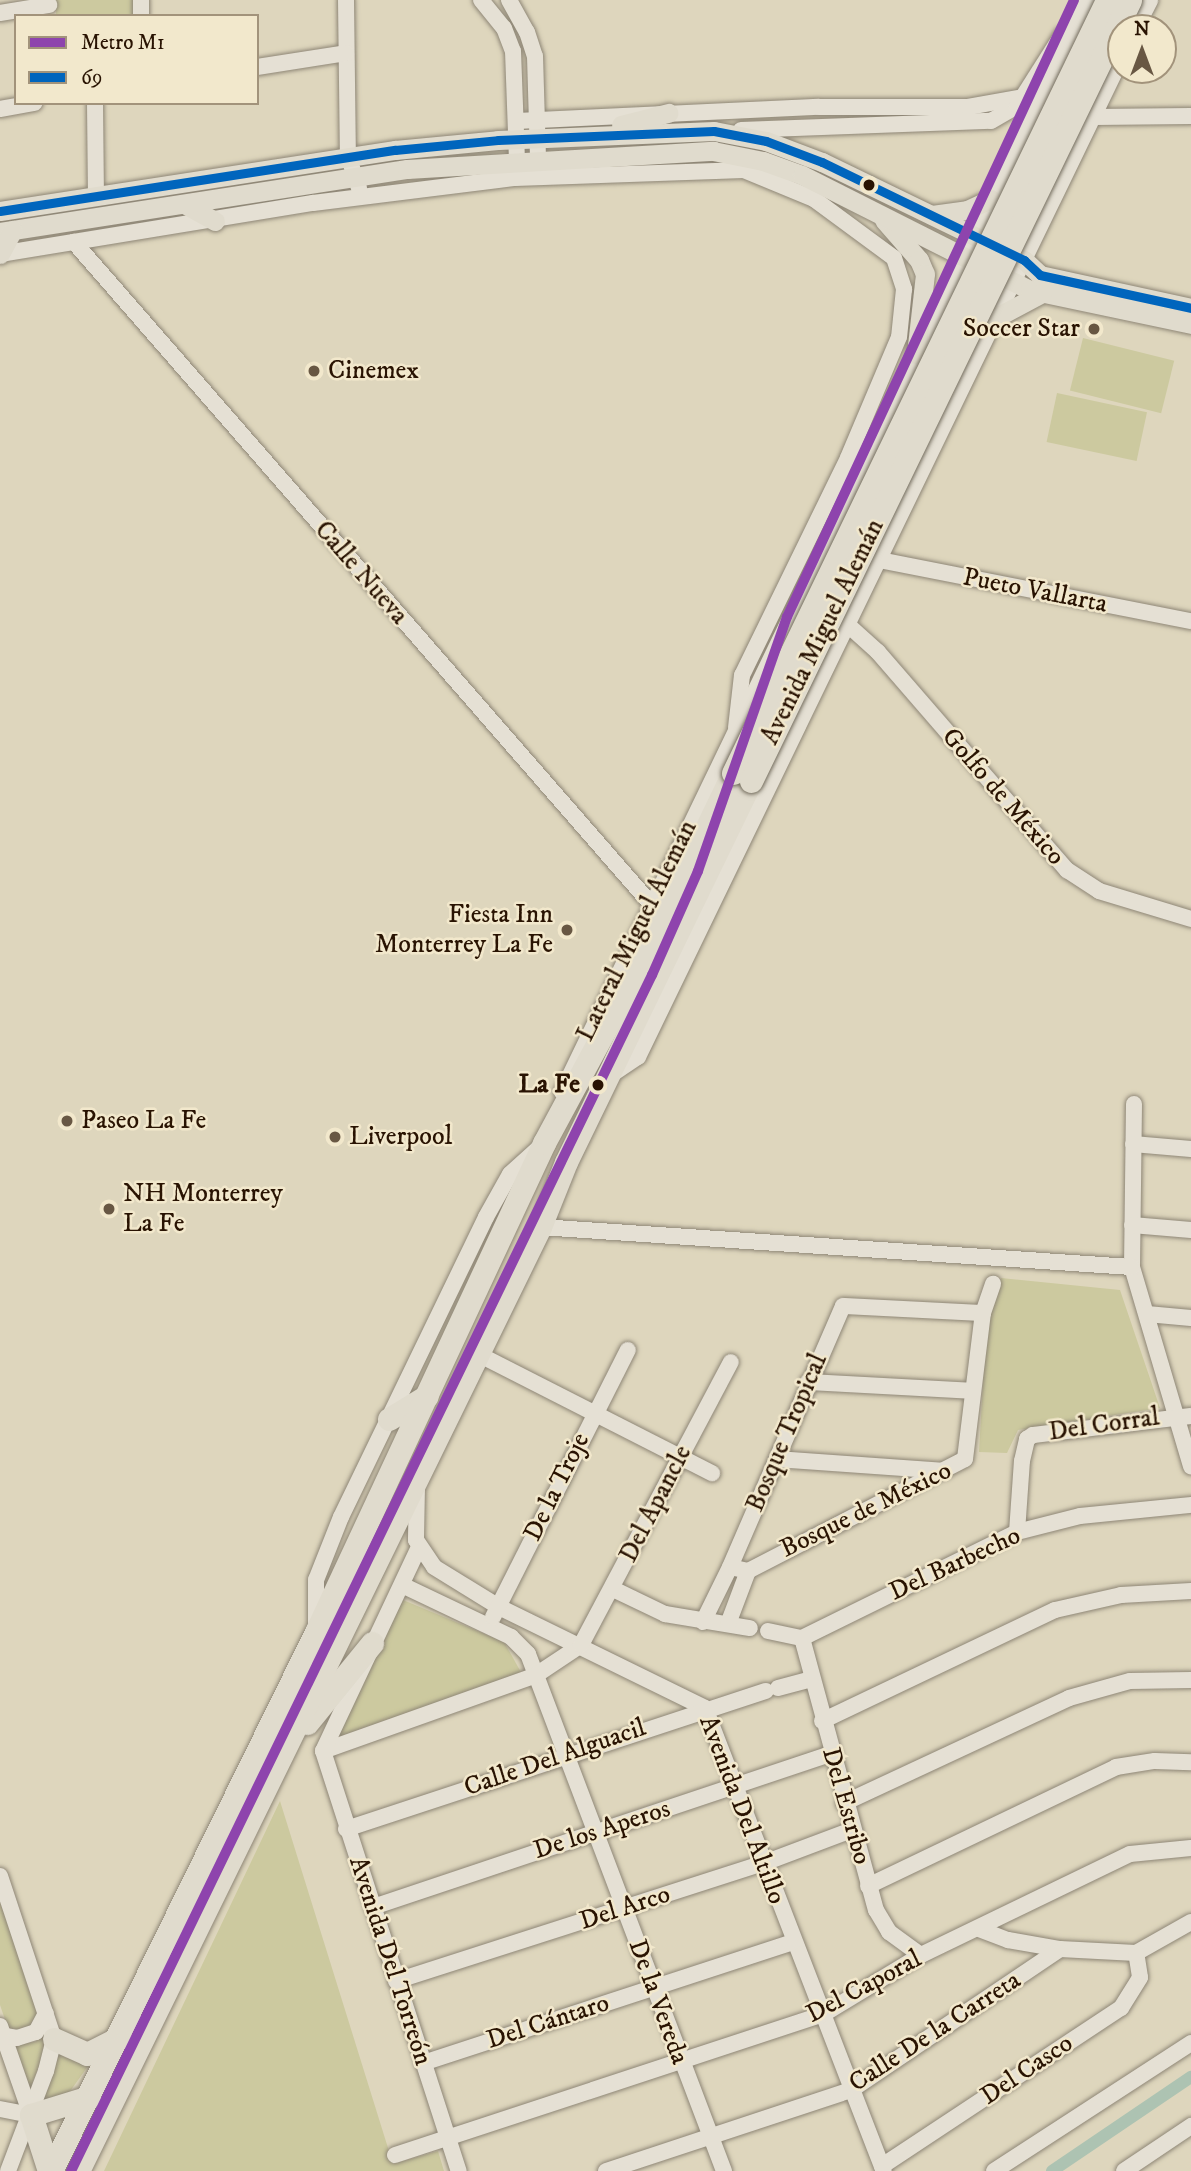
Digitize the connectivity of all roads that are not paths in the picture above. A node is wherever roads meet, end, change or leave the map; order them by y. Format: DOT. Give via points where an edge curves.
graph roads {
  1 [pos="346,0"];
  2 [pos="481,0"];
  3 [pos="509,0"];
  4 [pos="1107,0"];
  5 [pos="1130,0"];
  6 [pos="1086,4"];
  7 [pos="49,7"];
  8 [pos="0,13"];
  9 [pos="346,53"];
  10 [pos="259,67"];
  11 [pos="1109,84"];
  12 [pos="1024,97"];
  13 [pos="23,105"];
  14 [pos="95,105"];
  15 [pos="836,107"];
  16 [pos="0,109"];
  17 [pos="672,113"];
  18 [pos="1191,116"];
  19 [pos="1094,117"];
  20 [pos="574,127"];
  21 [pos="517,130"];
  22 [pos="838,130"];
  23 [pos="714,131"];
  24 [pos="546,148"];
  25 [pos="348,156"];
  26 [pos="516,169"];
  27 [pos="744,170"];
  28 [pos="802,175"];
  29 [pos="354,177"];
  30 [pos="994,192"];
  31 [pos="96,196"];
  32 [pos="363,197"];
  33 [pos="186,205"];
  34 [pos="1048,208"];
  35 [pos="0,211"];
  36 [pos="877,211"];
  37 [pos="931,215"];
  38 [pos="215,221"];
  39 [pos="6,231"];
  40 [pos="972,235"];
  41 [pos="74,242"];
  42 [pos="0,254"];
  43 [pos="961,258"];
  44 [pos="1024,260"];
  45 [pos="1012,282"];
  46 [pos="1042,293"];
  47 [pos="1191,308"];
  48 [pos="995,318"];
  49 [pos="1191,324"];
  50 [pos="928,328"];
  51 [pos="983,345"];
  52 [pos="916,354"];
  53 [pos="855,461"];
  54 [pos="879,559"];
  55 [pos="1191,621"];
  56 [pos="848,625"];
  57 [pos="742,777"];
  58 [pos="650,903"];
  59 [pos="1191,919"];
  60 [pos="608,1077"];
  61 [pos="1134,1104"];
  62 [pos="558,1121"];
  63 [pos="544,1143"];
  64 [pos="1133,1144"];
  65 [pos="1191,1149"];
  66 [pos="1132,1225"];
  67 [pos="540,1227"];
  68 [pos="1191,1230"];
  69 [pos="1132,1267"];
  70 [pos="993,1284"];
  71 [pos="983,1313"];
  72 [pos="1147,1314"];
  73 [pos="1191,1318"];
  74 [pos="628,1350"];
  75 [pos="476,1353"];
  76 [pos="731,1362"];
  77 [pos="808,1382"];
  78 [pos="972,1391"];
  79 [pos="427,1396"];
  80 [pos="593,1412"];
  81 [pos="1184,1415"];
  82 [pos="389,1419"];
  83 [pos="680,1456"];
  84 [pos="777,1459"];
  85 [pos="1191,1466"];
  86 [pos="948,1471"];
  87 [pos="712,1473"];
  88 [pos="417,1474"];
  89 [pos="1191,1505"];
  90 [pos="1017,1532"];
  91 [pos="418,1549"];
  92 [pos="730,1567"];
  93 [pos="748,1571"];
  94 [pos="402,1585"];
  95 [pos="613,1589"];
  96 [pos="1191,1591"];
  97 [pos="499,1607"];
  98 [pos="703,1622"];
  99 [pos="728,1624"];
  100 [pos="489,1625"];
  101 [pos="750,1629"];
  102 [pos="768,1632"];
  103 [pos="316,1633"];
  104 [pos="802,1638"];
  105 [pos="372,1643"];
  106 [pos="581,1645"];
  107 [pos="536,1675"];
  108 [pos="812,1679"];
  109 [pos="1191,1680"];
  110 [pos="705,1708"];
  111 [pos="822,1721"];
  112 [pos="323,1751"];
  113 [pos="283,1752"];
  114 [pos="564,1754"];
  115 [pos="831,1754"];
  116 [pos="1191,1762"];
  117 [pos="735,1787"];
  118 [pos="844,1803"];
  119 [pos="346,1829"];
  120 [pos="852,1830"];
  121 [pos="594,1832"];
  122 [pos="1191,1848"];
  123 [pos="764,1863"];
  124 [pos="0,1876"];
  125 [pos="868,1886"];
  126 [pos="373,1907"];
  127 [pos="624,1909"];
  128 [pos="1191,1922"];
  129 [pos="979,1929"];
  130 [pos="793,1942"];
  131 [pos="1060,1949"];
  132 [pos="1136,1953"];
  133 [pos="921,1955"];
  134 [pos="396,1981"];
  135 [pos="653,1988"];
  136 [pos="46,2013"];
  137 [pos="822,2015"];
  138 [pos="1,2032"];
  139 [pos="120,2037"];
  140 [pos="54,2039"];
  141 [pos="1191,2043"];
  142 [pos="678,2059"];
  143 [pos="424,2063"];
  144 [pos="851,2090"];
  145 [pos="89,2097"];
  146 [pos="0,2109"];
  147 [pos="31,2115"];
  148 [pos="1191,2126"];
  149 [pos="710,2136"];
  150 [pos="448,2138"];
  151 [pos="395,2155"];
  152 [pos="883,2168"];
  153 [pos="8,2171"];
  154 [pos="50,2171"];
  155 [pos="78,2171"];
  156 [pos="459,2171"];
  157 [pos="606,2171"];
  158 [pos="723,2171"];
  159 [pos="994,2171"];
  160 [pos="1124,2171"];
  1 -- 9 [label="street"];
  2 -- 21 [label="street" via="509,38 517,71"];
  3 -- 24 [label="street" via="535,56"];
  4 -- 57 [label="highway, Avenida Miguel Alemán, bridge"];
  5 -- 57 [label="highway, Avenida Miguel Alemán, bridge"];
  6 -- 12 [label="street" via="1043,60"];
  6 -- 30 [label="street, Lateral Miguel Alemán"];
  7 -- 8 [label="street"];
  9 -- 10 [label="street"];
  9 -- 25 [label="street"];
  11 -- 19 [label="street"];
  12 -- 15 [label="street" via="968,107"];
  12 -- 22 [label="street" via="1010,113 991,121"];
  13 -- 16 [label="street"];
  14 -- 31 [label="street"];
  15 -- 17 [label="street"];
  15 -- 22 [label="street"];
  17 -- 20 [label="main road"];
  17 -- 23 [label="main road"];
  18 -- 19 [label="street"];
  19 -- 34 [label="street"];
  20 -- 23 [label="main road"];
  20 -- 24 [label="main road"];
  21 -- 24 [label="main road"];
  21 -- 25 [label="main road"];
  21 -- 26 [label="street"];
  22 -- 23 [label="street"];
  23 -- 37 [label="main road" via="766,141 822,162"];
  24 -- 26 [label="main road"];
  24 -- 27 [label="street"];
  24 -- 28 [label="main road" via="713,151"];
  25 -- 29 [label="street"];
  25 -- 31 [label="main road"];
  26 -- 29 [label="main road"];
  26 -- 32 [label="street"];
  27 -- 28 [label="main road"];
  27 -- 53 [label="street" via="814,199 882,246 900,269 904,289 899,337"];
  28 -- 36 [label="main road"];
  29 -- 32 [label="street"];
  29 -- 33 [label="main road"];
  30 -- 34 [label="street" via="1029,211"];
  30 -- 37 [label="main road" via="967,210"];
  30 -- 40 [label="street, Lateral Miguel Alemán"];
  31 -- 35 [label="main road"];
  32 -- 38 [label="street"];
  33 -- 38 [label="main road"];
  33 -- 39 [label="main road"];
  34 -- 44 [label="street"];
  36 -- 43 [label="main road"];
  36 -- 52 [label="main road" via="919,260 925,274"];
  37 -- 40 [label="main road"];
  38 -- 41 [label="street"];
  39 -- 42 [label="main road"];
  40 -- 43 [label="street, Lateral Miguel Alemán"];
  40 -- 44 [label="main road"];
  41 -- 42 [label="street"];
  41 -- 58 [label="street, Calle Nueva"];
  43 -- 45 [label="main road"];
  43 -- 50 [label="street, Lateral Miguel Alemán"];
  44 -- 45 [label="street"];
  44 -- 47 [label="main road" via="1040,275 1063,282"];
  45 -- 46 [label="main road"];
  45 -- 48 [label="street"];
  46 -- 48 [label="main road"];
  46 -- 49 [label="main road"];
  48 -- 51 [label="street"];
  50 -- 51 [label="street" via="954,314 971,316 978,322"];
  50 -- 52 [label="street, Lateral Miguel Alemán"];
  51 -- 54 [label="street"];
  52 -- 53 [label="street, Lateral Miguel Alemán"];
  53 -- 58 [label="street, Lateral Miguel Alemán" via="736,728"];
  54 -- 55 [label="street, Pueto Vallarta"];
  54 -- 56 [label="street"];
  56 -- 59 [label="street, Golfo de México" via="878,652 1067,870 1098,891"];
  56 -- 60 [label="street" via="638,1056"];
  57 -- 60 [label="highway, Avenida Miguel Alemán"];
  57 -- 62 [label="highway, Avenida Miguel Alemán"];
  58 -- 62 [label="street, Lateral Miguel Alemán" via="572,1066"];
  60 -- 67 [label="highway, Avenida Miguel Alemán"];
  61 -- 64 [label="street"];
  62 -- 63 [label="highway, Avenida Miguel Alemán"];
  63 -- 79 [label="highway, Avenida Miguel Alemán"];
  63 -- 82 [label="street" via="510,1174"];
  64 -- 65 [label="street"];
  64 -- 66 [label="street"];
  66 -- 68 [label="street"];
  66 -- 69 [label="street"];
  67 -- 69 [label="street"];
  67 -- 75 [label="highway, Avenida Miguel Alemán"];
  69 -- 72 [label="street"];
  70 -- 71 [label="street, Bosque de México"];
  71 -- 77 [label="street, Bosque Tropical" via="849,1305 837,1314"];
  71 -- 78 [label="street, Bosque de México"];
  72 -- 73 [label="street"];
  72 -- 81 [label="street"];
  74 -- 80 [label="street, De la Troje"];
  75 -- 80 [label="street"];
  75 -- 88 [label="highway, Avenida Miguel Alemán"];
  76 -- 83 [label="street, Del Apancle"];
  77 -- 78 [label="street"];
  77 -- 84 [label="street, Bosque Tropical"];
  78 -- 86 [label="street, Bosque de México" via="968,1450 965,1459"];
  79 -- 82 [label="highway"];
  79 -- 103 [label="highway, Avenida Miguel Alemán"];
  80 -- 83 [label="street"];
  80 -- 97 [label="street, De la Troje"];
  81 -- 85 [label="street"];
  81 -- 90 [label="street, Del Corral" via="1046,1432 1027,1439"];
  82 -- 103 [label="street" via="316,1580"];
  83 -- 87 [label="street"];
  83 -- 95 [label="street, Del Apancle"];
  84 -- 86 [label="street"];
  84 -- 92 [label="street, Bosque Tropical"];
  86 -- 93 [label="street, Bosque de México"];
  88 -- 91 [label="street"];
  88 -- 113 [label="highway, Avenida Miguel Alemán"];
  89 -- 90 [label="street, Del Barbecho" via="1080,1516"];
  90 -- 104 [label="street, Del Barbecho"];
  91 -- 94 [label="street"];
  91 -- 97 [label="street, Avenida Del Altillo" via="434,1567"];
  92 -- 93 [label="street"];
  92 -- 98 [label="street, Bosque Tropical"];
  93 -- 99 [label="street"];
  94 -- 100 [label="street, De la Vereda"];
  94 -- 105 [label="street"];
  95 -- 98 [label="street" via="665,1614"];
  95 -- 106 [label="street, Del Apancle"];
  96 -- 111 [label="street" via="1121,1595 1055,1610"];
  97 -- 100 [label="street, De la Troje"];
  97 -- 106 [label="street, Avenida Del Altillo"];
  98 -- 99 [label="street"];
  99 -- 101 [label="street"];
  100 -- 107 [label="street, De la Vereda" via="523,1646"];
  102 -- 104 [label="street"];
  103 -- 139 [label="highway, Avenida Miguel Alemán"];
  104 -- 108 [label="street, Del Estribo"];
  105 -- 112 [label="street"];
  105 -- 113 [label="highway"];
  106 -- 107 [label="street"];
  106 -- 110 [label="street, Avenida Del Altillo"];
  107 -- 112 [label="street"];
  107 -- 114 [label="street, De la Vereda"];
  108 -- 110 [label="street, Calle Del Alguacil"];
  108 -- 111 [label="street, Del Estribo"];
  109 -- 118 [label="street" via="1130,1681 1069,1698"];
  110 -- 114 [label="street, Calle Del Alguacil"];
  110 -- 117 [label="street, Avenida Del Altillo"];
  111 -- 115 [label="street, Del Estribo"];
  112 -- 119 [label="street, Avenida Del Torreón"];
  113 -- 155 [label="highway, Avenida Miguel Alemán"];
  114 -- 119 [label="street, Calle Del Alguacil"];
  114 -- 121 [label="street, De la Vereda"];
  115 -- 117 [label="street, De los Aperos"];
  115 -- 118 [label="street, Del Estribo"];
  116 -- 125 [label="street" via="1116,1767"];
  117 -- 121 [label="street, De los Aperos"];
  117 -- 123 [label="street, Avenida Del Altillo"];
  118 -- 120 [label="street, Del Estribo"];
  119 -- 126 [label="street, Avenida Del Torreón"];
  120 -- 123 [label="street, Del Arco"];
  120 -- 125 [label="street, Del Estribo"];
  121 -- 126 [label="street, De los Aperos"];
  121 -- 127 [label="street, De la Vereda"];
  122 -- 129 [label="street, Del Caporal" via="1130,1854"];
  123 -- 127 [label="street, Del Arco"];
  123 -- 130 [label="street, Avenida Del Altillo"];
  124 -- 136 [label="street"];
  125 -- 133 [label="street, Del Estribo" via="888,1931"];
  126 -- 134 [label="street, Avenida Del Torreón"];
  127 -- 134 [label="street, Del Arco"];
  127 -- 135 [label="street, De la Vereda"];
  128 -- 132 [label="street"];
  129 -- 131 [label="street, Calle De la Carreta" via="1008,1940"];
  129 -- 133 [label="street, Del Caporal"];
  130 -- 135 [label="street, Del Cántaro"];
  130 -- 137 [label="street, Avenida Del Altillo"];
  131 -- 132 [label="street"];
  131 -- 144 [label="street, Calle De la Carreta"];
  132 -- 152 [label="street, Del Casco" via="1140,1977 1121,2008"];
  133 -- 137 [label="street, Del Caporal"];
  134 -- 143 [label="street, Avenida Del Torreón"];
  135 -- 142 [label="street, De la Vereda"];
  135 -- 143 [label="street, Del Cántaro"];
  136 -- 138 [label="street" via="36,2032 17,2038"];
  136 -- 140 [label="street"];
  137 -- 142 [label="street, Del Caporal"];
  137 -- 144 [label="street, Avenida Del Altillo"];
  138 -- 147 [label="street"];
  139 -- 140 [label="highway" via="87,2054"];
  139 -- 145 [label="highway, Avenida Miguel Alemán"];
  140 -- 147 [label="street"];
  141 -- 159 [label="street"];
  142 -- 149 [label="street, De la Vereda"];
  142 -- 150 [label="street, Del Caporal"];
  143 -- 150 [label="street, Avenida Del Torreón"];
  144 -- 149 [label="street, Calle De la Carreta"];
  144 -- 152 [label="street, Avenida Del Altillo"];
  145 -- 147 [label="highway"];
  145 -- 154 [label="highway, Avenida Miguel Alemán"];
  146 -- 147 [label="street"];
  147 -- 153 [label="street"];
  147 -- 154 [label="highway"];
  148 -- 160 [label="street"];
  149 -- 157 [label="street, Calle De la Carreta"];
  149 -- 158 [label="street, De la Vereda"];
  150 -- 151 [label="street, Del Caporal"];
  150 -- 156 [label="street, Avenida Del Torreón"];
}
